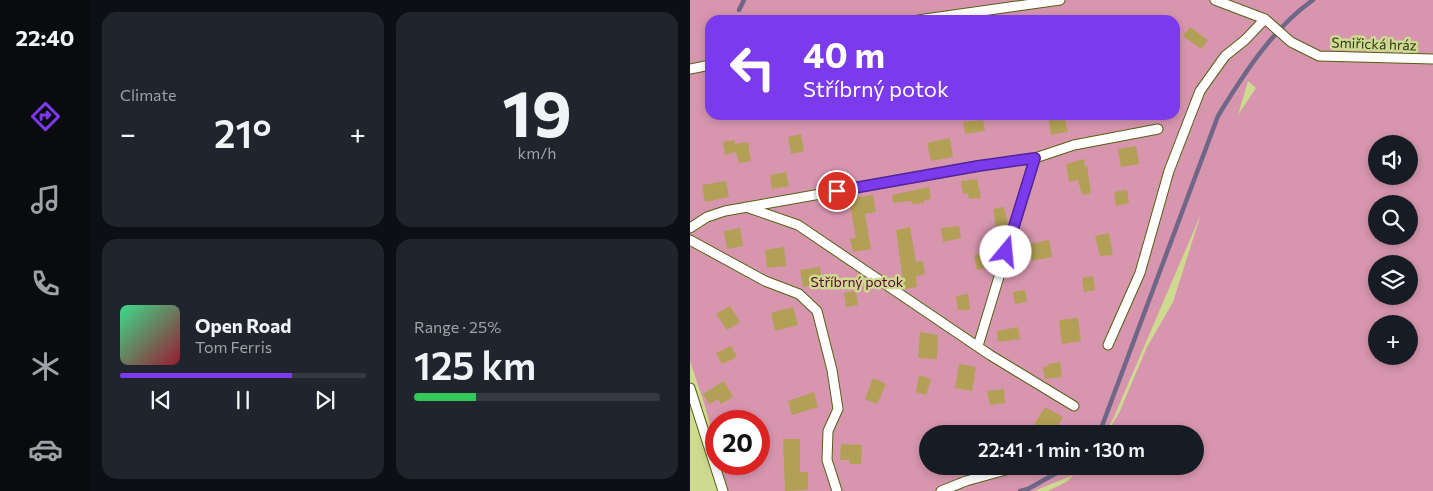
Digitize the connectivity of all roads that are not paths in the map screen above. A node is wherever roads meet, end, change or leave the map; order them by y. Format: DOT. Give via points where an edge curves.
graph roads {
  1 [pos="1060,0"];
  2 [pos="1215,0"];
  3 [pos="954,15"];
  4 [pos="1265,19"];
  5 [pos="1433,59"];
  6 [pos="705,66"];
  7 [pos="690,69"];
  8 [pos="1158,129"];
  9 [pos="1035,158"];
  10 [pos="745,207"];
  11 [pos="690,228"];
  12 [pos="690,240"];
  13 [pos="1108,345"];
  14 [pos="978,346"];
  15 [pos="690,388"];
  16 [pos="1074,406"];
  17 [pos="988,475"];
  18 [pos="722,491"];
  19 [pos="837,491"];
  20 [pos="941,491"];
  1 -- 3 [label="lane"];
  2 -- 4 [label="lane"];
  4 -- 5 [label="lane, Smiřická hráz" via="1291,42 1319,56"];
  4 -- 13 [label="lane" via="1225,56 1200,91 1169,171 1140,272"];
  6 -- 7 [label="lane"];
  8 -- 9 [label="lane" via="1074,146"];
  9 -- 10 [label="lane"];
  9 -- 14 [label="lane"];
  10 -- 11 [label="lane" via="706,217"];
  10 -- 14 [label="lane" via="798,225"];
  12 -- 19 [label="lane" via="765,281 799,294 817,311 838,410 828,431 827,460"];
  14 -- 16 [label="lane"];
  15 -- 18 [label="lane"];
  17 -- 20 [label="lane"];
}
